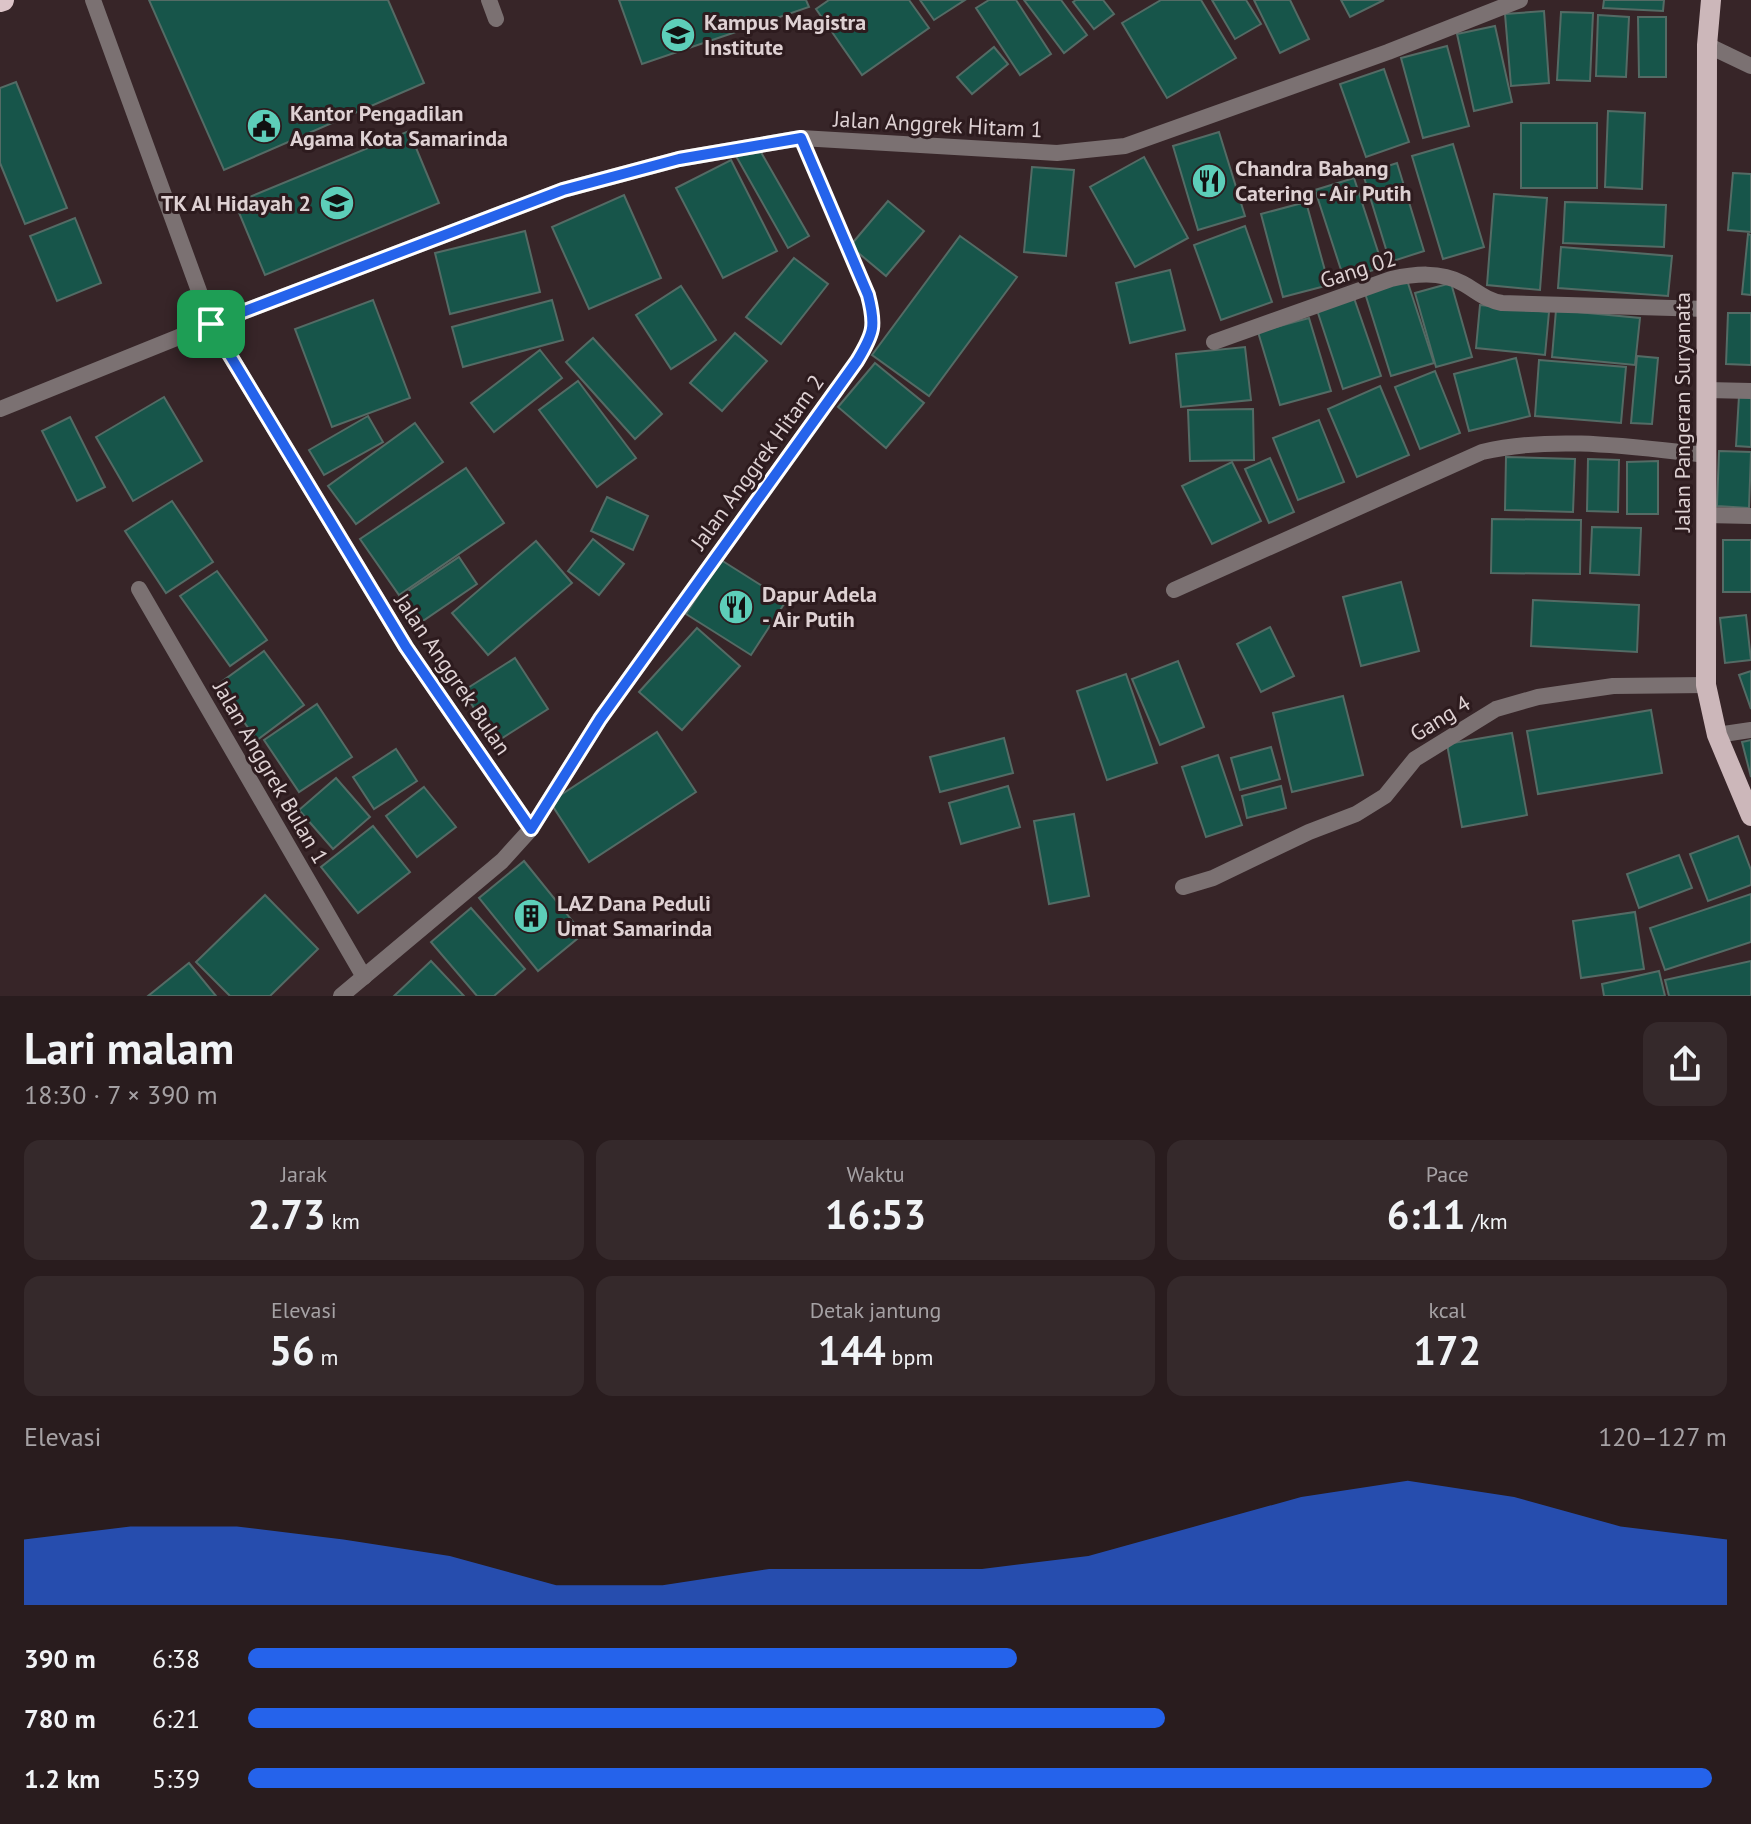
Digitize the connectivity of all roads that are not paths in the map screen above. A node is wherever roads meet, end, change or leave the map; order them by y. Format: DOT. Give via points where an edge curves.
graph roads {
  1 [pos="93,0"];
  2 [pos="489,0"];
  3 [pos="1520,0"];
  4 [pos="1711,0"];
  5 [pos="496,19"];
  6 [pos="1707,45"];
  7 [pos="1751,66"];
  8 [pos="1707,309"];
  9 [pos="211,324"];
  10 [pos="1214,342"];
  11 [pos="837,389"];
  12 [pos="1707,390"];
  13 [pos="1751,391"];
  14 [pos="0,409"];
  15 [pos="1707,455"];
  16 [pos="1706,515"];
  17 [pos="1751,516"];
  18 [pos="139,589"];
  19 [pos="1174,590"];
  20 [pos="1706,685"];
  21 [pos="1751,730"];
  22 [pos="1717,735"];
  23 [pos="1751,816"];
  24 [pos="531,829"];
  25 [pos="1183,887"];
  26 [pos="364,977"];
  27 [pos="341,996"];
  1 -- 9 [label="street, Jalan Anggrek Bulan"];
  2 -- 5 [label="street"];
  3 -- 9 [label="street, Jalan Anggrek Hitam 1" via="1125,146 1057,153 801,138 679,159 563,190"];
  4 -- 6 [label="main road, Jalan Pangeran Suryanata"];
  6 -- 7 [label="street"];
  6 -- 8 [label="main road, Jalan Pangeran Suryanata"];
  8 -- 10 [label="street, Gang 02" via="1502,303 1488,301 1462,283 1414,274"];
  8 -- 12 [label="main road, Jalan Pangeran Suryanata"];
  9 -- 14 [label="street, Jalan Anggrek Hitam 1"];
  9 -- 24 [label="street, Jalan Anggrek Bulan" via="406,647"];
  11 -- 24 [label="street, Jalan Anggrek Hitam 2" via="600,719"];
  12 -- 13 [label="street"];
  12 -- 15 [label="main road, Jalan Pangeran Suryanata"];
  15 -- 16 [label="main road, Jalan Pangeran Suryanata"];
  15 -- 19 [label="street" via="1542,443 1482,452"];
  16 -- 17 [label="street"];
  16 -- 20 [label="main road, Jalan Pangeran Suryanata"];
  18 -- 26 [label="street, Jalan Anggrek Bulan 1"];
  20 -- 22 [label="main road, Jalan Pangeran Suryanata"];
  20 -- 25 [label="street, Gang 4" via="1613,686 1496,709 1415,759 1385,796 1356,814"];
  21 -- 22 [label="street"];
  22 -- 23 [label="main road, Jalan Pangeran Suryanata"];
  24 -- 26 [label="street" via="502,861"];
  26 -- 27 [label="street"];
}
